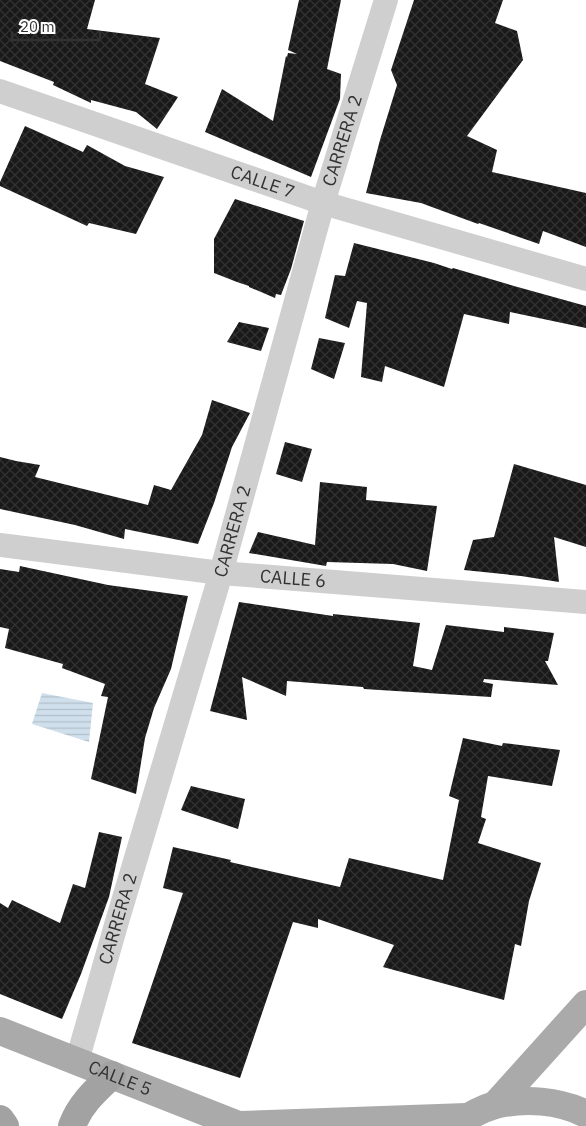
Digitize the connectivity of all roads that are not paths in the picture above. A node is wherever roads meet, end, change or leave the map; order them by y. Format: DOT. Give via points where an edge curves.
graph roads {
  1 [pos="386,0"];
  2 [pos="0,91"];
  3 [pos="323,203"];
  4 [pos="586,279"];
  5 [pos="0,545"];
  6 [pos="220,572"];
  7 [pos="586,602"];
  8 [pos="586,1004"];
  9 [pos="0,1031"];
  10 [pos="77,1061"];
  11 [pos="112,1075"];
  12 [pos="495,1105"];
  13 [pos="586,1114"];
  14 [pos="0,1119"];
  15 [pos="461,1121"];
  16 [pos="240,1125"];
  17 [pos="5,1126"];
  18 [pos="72,1126"];
  1 -- 3 [label="street, CARRERA 2"];
  2 -- 3 [label="street, CALLE 7"];
  3 -- 4 [label="street, CALLE 7"];
  3 -- 6 [label="street, CARRERA 2"];
  5 -- 6 [label="street, CALLE 6"];
  6 -- 7 [label="street, CALLE 6"];
  6 -- 10 [label="street, CARRERA 2"];
  8 -- 12 [label="main road"];
  9 -- 10 [label="main road, CALLE 5"];
  10 -- 11 [label="main road, CALLE 5"];
  11 -- 16 [label="main road, CALLE 5"];
  11 -- 18 [label="highway" via="91,1094"];
  12 -- 13 [label="main road" via="525,1101 555,1103"];
  12 -- 15 [label="main road"];
  14 -- 17 [label="highway"];
  15 -- 16 [label="main road, CALLE 5"];
}
